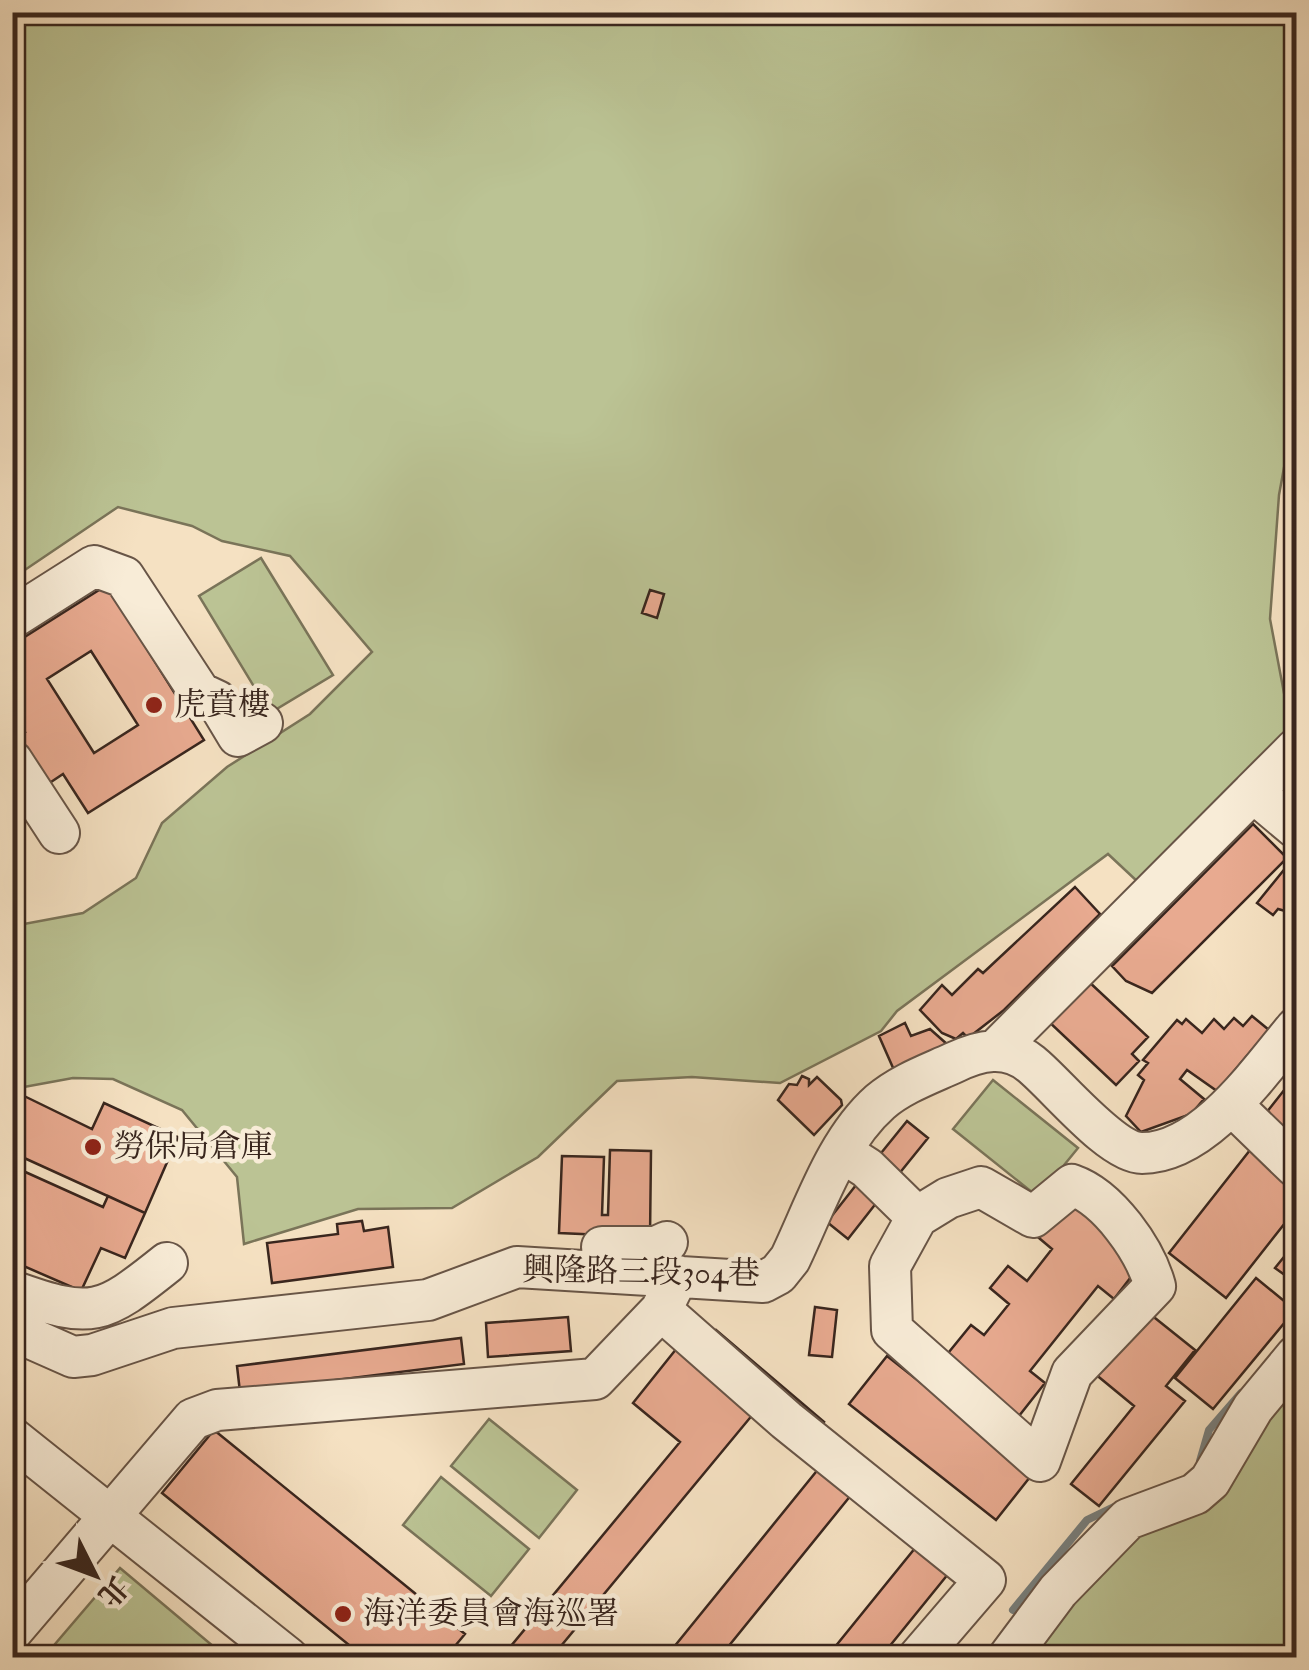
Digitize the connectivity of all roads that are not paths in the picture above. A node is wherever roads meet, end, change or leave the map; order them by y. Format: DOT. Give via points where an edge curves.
graph roads {
  1 [pos="12,618"];
  2 [pos="262,723"];
  3 [pos="1296,749"];
  4 [pos="12,762"];
  5 [pos="1253,792"];
  6 [pos="1296,828"];
  7 [pos="60,833"];
  8 [pos="1296,1028"];
  9 [pos="996,1050"];
  10 [pos="1232,1105"];
  11 [pos="842,1152"];
  12 [pos="1296,1166"];
  13 [pos="917,1216"];
  14 [pos="167,1264"];
  15 [pos="669,1276"];
  16 [pos="12,1291"];
  17 [pos="12,1330"];
  18 [pos="1296,1356"];
  19 [pos="12,1438"];
  20 [pos="108,1516"];
  21 [pos="12,1632"];
  22 [pos="288,1658"];
  23 [pos="918,1658"];
  24 [pos="1008,1658"];
  1 -- 2 [label="street" via="94,566 124,576 200,693 218,701 238,736"];
  3 -- 5 [label="street, 興隆路三段304巷"];
  4 -- 7 [label="street"];
  5 -- 6 [label="street"];
  5 -- 9 [label="street, 興隆路三段304巷"];
  8 -- 10 [label="street"];
  9 -- 10 [label="street" via="1032,1065 1132,1152 1184,1140"];
  9 -- 11 [label="street, 興隆路三段304巷" via="902,1087 866,1116"];
  10 -- 12 [label="street"];
  11 -- 13 [label="street"];
  11 -- 15 [label="street, 興隆路三段304巷" via="778,1274 763,1282"];
  13 -- 13 [label="street" via="890,1266 892,1330 1040,1461 1072,1373 1155,1286 1147,1258 1088,1191 1072,1186 1033,1217 981,1187"];
  14 -- 16 [label="street" via="100,1310 61,1307"];
  15 -- 17 [label="street, 興隆路三段304巷" via="535,1266 496,1272 428,1300 173,1328 92,1355 73,1356"];
  15 -- 20 [label="street" via="595,1379 218,1410 193,1419"];
  15 -- 23 [label="street" via="786,1420 985,1580"];
  18 -- 24 [label="street" via="1253,1408 1210,1481 1195,1494 1128,1519 1058,1592"];
  19 -- 20 [label="street"];
  20 -- 21 [label="street"];
  20 -- 22 [label="street"];
}
